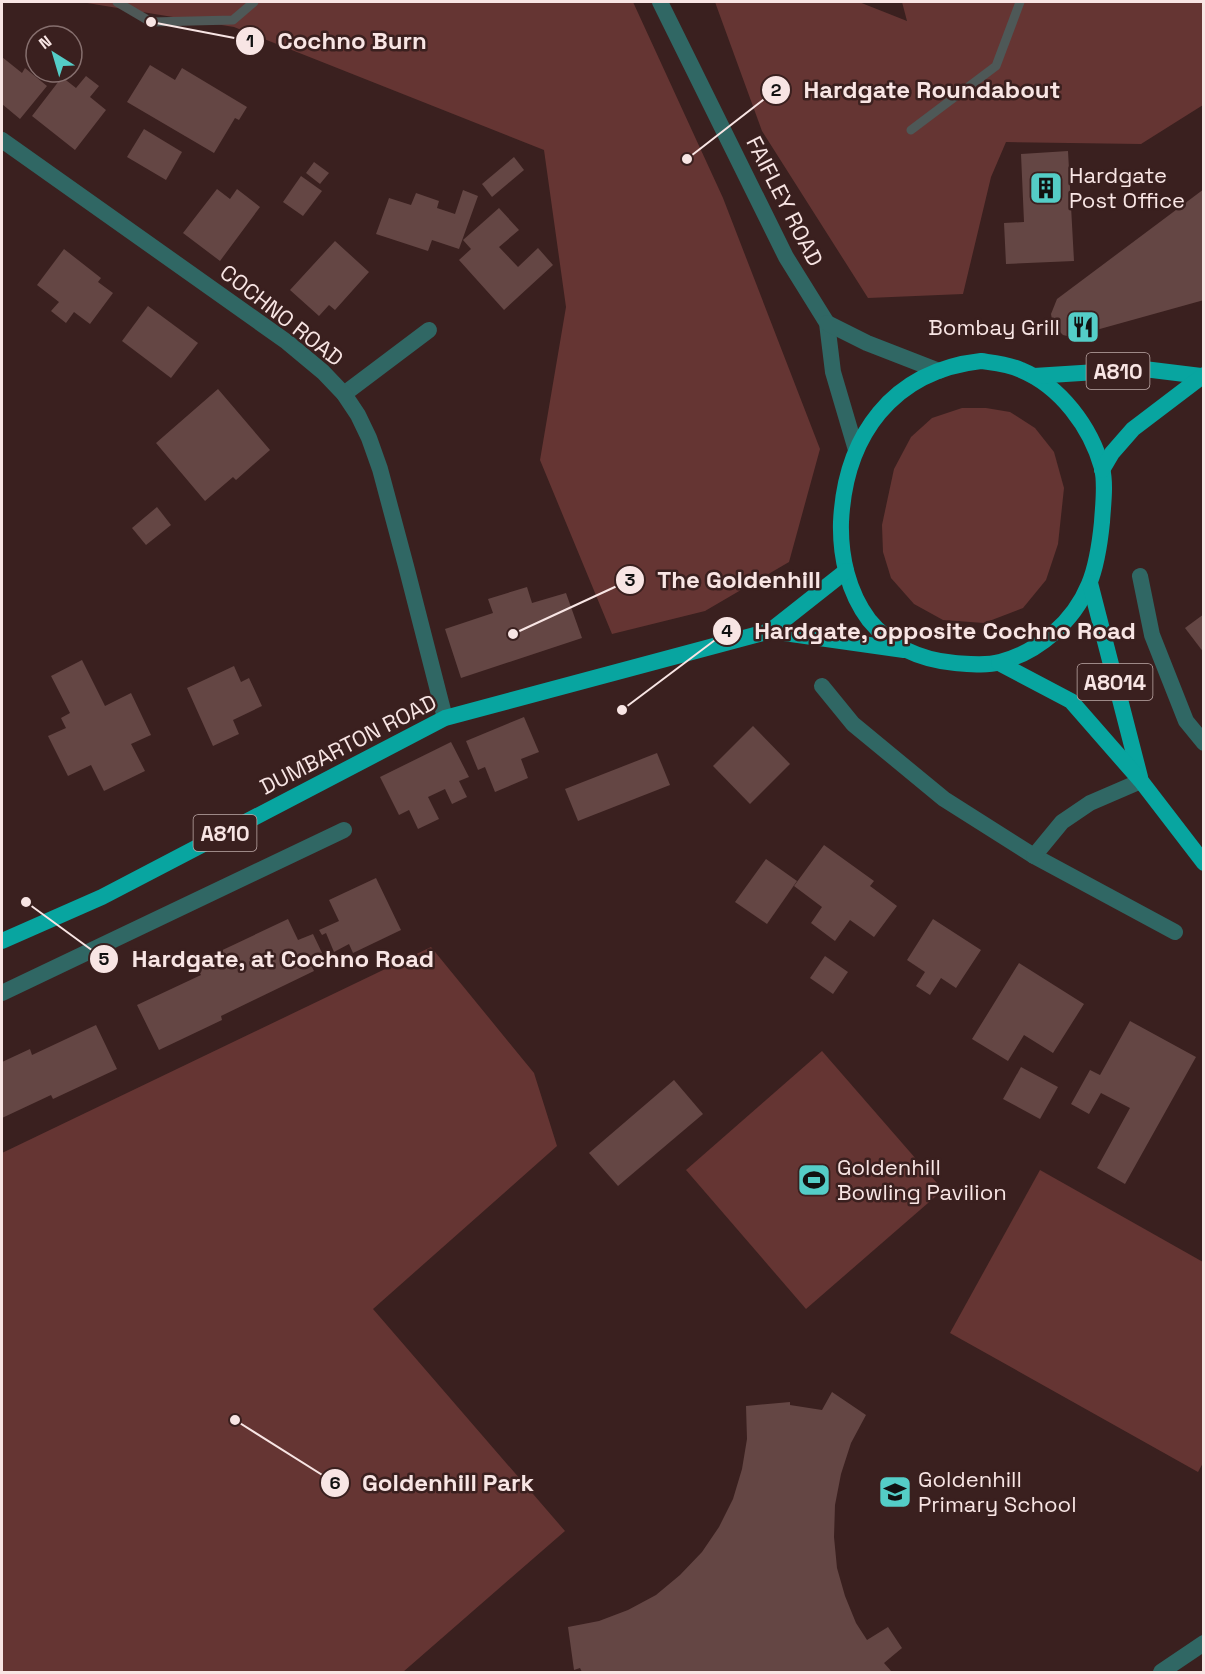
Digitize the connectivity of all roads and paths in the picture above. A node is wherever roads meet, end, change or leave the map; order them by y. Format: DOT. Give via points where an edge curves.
graph roads {
  1 [pos="660,2"];
  2 [pos="2,140"];
  3 [pos="827,322"];
  4 [pos="429,330"];
  5 [pos="939,371"];
  6 [pos="1202,375"];
  7 [pos="1034,376"];
  8 [pos="344,394"];
  9 [pos="856,450"];
  10 [pos="1102,470"];
  11 [pos="846,571"];
  12 [pos="1140,576"];
  13 [pos="1090,583"];
  14 [pos="770,631"];
  15 [pos="904,650"];
  16 [pos="999,663"];
  17 [pos="822,686"];
  18 [pos="445,718"];
  19 [pos="1203,743"];
  20 [pos="1141,781"];
  21 [pos="344,830"];
  22 [pos="1034,856"];
  23 [pos="1203,864"];
  24 [pos="1175,932"];
  25 [pos="2,941"];
  26 [pos="2,993"];
  27 [pos="1203,1643"];
  28 [pos="1161,1672"];
  1 -- 3 [label="street, FAIFLEY ROAD" via="786,257"];
  2 -- 8 [label="street, COCHNO ROAD" via="287,342"];
  3 -- 5 [label="street" via="867,343"];
  3 -- 9 [label="street, FAIFLEY ROAD" via="833,372"];
  4 -- 8 [label="street"];
  5 -- 7 [label="main road, A810" via="981,361 1003,364"];
  5 -- 9 [label="main road, A810" via="891,399 865,431"];
  6 -- 7 [label="main road, A810" via="1144,369"];
  6 -- 10 [label="main road, A810" via="1133,429"];
  7 -- 10 [label="main road, A810" via="1053,390 1076,417"];
  8 -- 18 [label="street, COCHNO ROAD" via="358,416 380,469"];
  9 -- 11 [label="main road, A810" via="842,503"];
  10 -- 13 [label="main road, A810" via="1100,541"];
  11 -- 14 [label="main road, A810"];
  11 -- 15 [label="main road, A810" via="863,612 881,633"];
  12 -- 19 [label="street" via="1152,635 1186,721"];
  13 -- 16 [label="main road, A810" via="1080,602 1051,635"];
  13 -- 20 [label="main road, A8014"];
  14 -- 15 [label="main road, A810"];
  14 -- 18 [label="main road, DUMBARTON ROAD / A810"];
  15 -- 16 [label="main road, A810" via="944,662"];
  16 -- 20 [label="main road, A8014" via="1071,701"];
  17 -- 22 [label="street" via="853,724 944,799"];
  18 -- 25 [label="main road, DUMBARTON ROAD / A810" via="102,897"];
  20 -- 22 [label="street" via="1090,803 1062,822"];
  20 -- 23 [label="main road, A8014"];
  21 -- 26 [label="street"];
  22 -- 24 [label="street"];
  27 -- 28 [label="street"];
}
